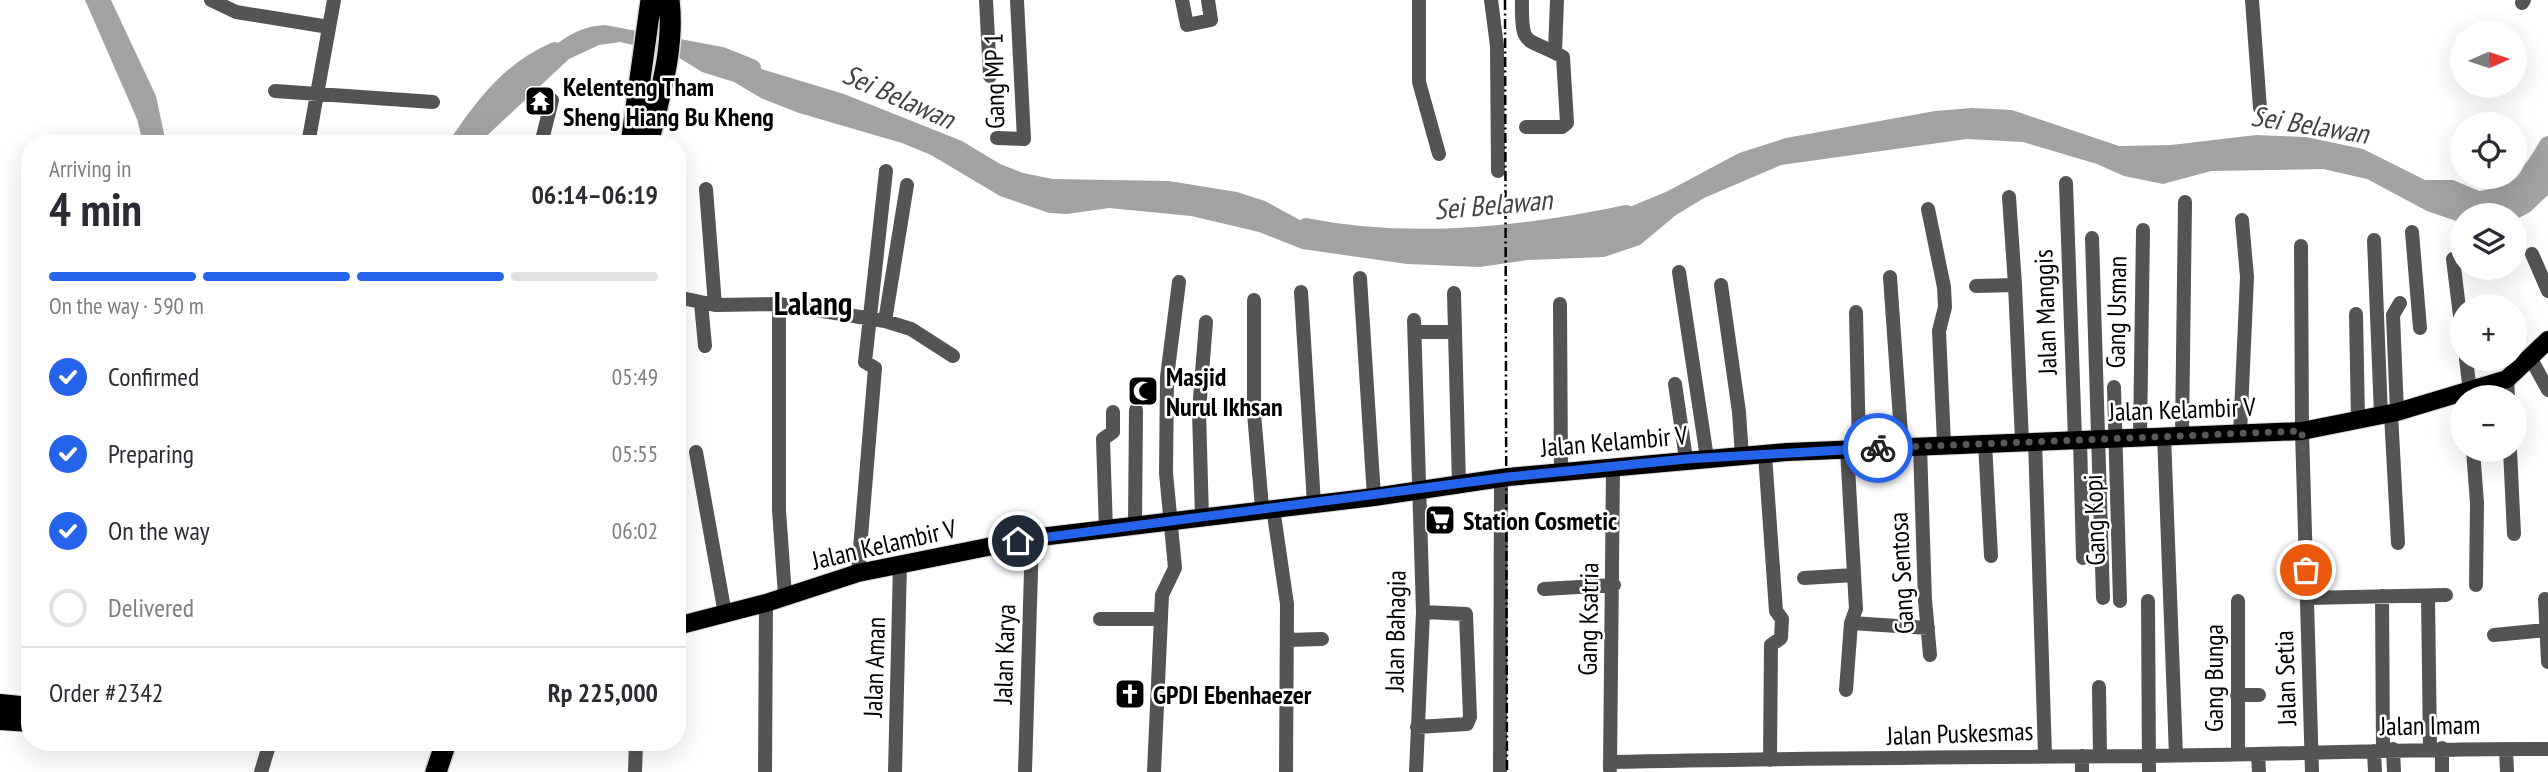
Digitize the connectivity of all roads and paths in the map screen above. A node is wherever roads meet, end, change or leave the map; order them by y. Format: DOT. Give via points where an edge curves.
graph roads {
  1 [pos="211,0"];
  2 [pos="334,0"];
  3 [pos="986,0"];
  4 [pos="1017,0"];
  5 [pos="1182,0"];
  6 [pos="1208,0"];
  7 [pos="1419,0"];
  8 [pos="1491,0"];
  9 [pos="1522,0"];
  10 [pos="1556,0"];
  11 [pos="2252,0"];
  12 [pos="662,7"];
  13 [pos="329,27"];
  14 [pos="1555,52"];
  15 [pos="990,76"];
  16 [pos="275,91"];
  17 [pos="316,92"];
  18 [pos="652,92"];
  19 [pos="552,100"];
  20 [pos="433,102"];
  21 [pos="2260,108"];
  22 [pos="1526,127"];
  23 [pos="650,133"];
  24 [pos="309,135"];
  25 [pos="543,135"];
  26 [pos="635,135"];
  27 [pos="997,138"];
  28 [pos="1439,154"];
  29 [pos="886,171"];
  30 [pos="1498,171"];
  31 [pos="2066,183"];
  32 [pos="907,185"];
  33 [pos="706,189"];
  34 [pos="2009,197"];
  35 [pos="2185,202"];
  36 [pos="1928,209"];
  37 [pos="2242,220"];
  38 [pos="2143,230"];
  39 [pos="2412,232"];
  40 [pos="2092,237"];
  41 [pos="2374,240"];
  42 [pos="2301,246"];
  43 [pos="2532,254"];
  44 [pos="1679,272"];
  45 [pos="1890,277"];
  46 [pos="1360,278"];
  47 [pos="1180,282"];
  48 [pos="1721,285"];
  49 [pos="2015,285"];
  50 [pos="1976,286"];
  51 [pos="2548,291"];
  52 [pos="1301,292"];
  53 [pos="1454,293"];
  54 [pos="686,299"];
  55 [pos="1254,300"];
  56 [pos="708,304"];
  57 [pos="779,304"];
  58 [pos="1560,304"];
  59 [pos="1856,312"];
  60 [pos="2419,313"];
  61 [pos="2356,314"];
  62 [pos="869,317"];
  63 [pos="885,320"];
  64 [pos="1206,322"];
  65 [pos="2420,328"];
  66 [pos="1455,332"];
  67 [pos="2548,340"];
  68 [pos="705,346"];
  69 [pos="953,356"];
  70 [pos="2531,359"];
  71 [pos="2507,379"];
  72 [pos="1675,384"];
  73 [pos="2492,385"];
  74 [pos="2507,385"];
  75 [pos="2114,387"];
  76 [pos="2548,390"];
  77 [pos="2450,399"];
  78 [pos="1136,410"];
  79 [pos="1113,412"];
  80 [pos="2390,414"];
  81 [pos="2358,420"];
  82 [pos="2302,431"];
  83 [pos="2173,435"];
  84 [pos="2240,435"];
  85 [pos="2140,436"];
  86 [pos="2116,437"];
  87 [pos="2084,438"];
  88 [pos="2028,440"];
  89 [pos="1985,442"];
  90 [pos="1944,443"];
  91 [pos="1911,447"];
  92 [pos="1853,449"];
  93 [pos="696,452"];
  94 [pos="1765,455"];
  95 [pos="1742,457"];
  96 [pos="1707,458"];
  97 [pos="1686,459"];
  98 [pos="2474,462"];
  99 [pos="2511,462"];
  100 [pos="1613,466"];
  101 [pos="1561,472"];
  102 [pos="1501,478"];
  103 [pos="1460,485"];
  104 [pos="1419,490"];
  105 [pos="1374,497"];
  106 [pos="1314,504"];
  107 [pos="1268,508"];
  108 [pos="1202,518"];
  109 [pos="1169,520"];
  110 [pos="1135,526"];
  111 [pos="1106,530"];
  112 [pos="2514,534"];
  113 [pos="1032,538"];
  114 [pos="2398,543"];
  115 [pos="1991,556"];
  116 [pos="2083,558"];
  117 [pos="900,564"];
  118 [pos="858,573"];
  119 [pos="1854,575"];
  120 [pos="1804,578"];
  121 [pos="1614,585"];
  122 [pos="2476,585"];
  123 [pos="1544,589"];
  124 [pos="2446,595"];
  125 [pos="785,596"];
  126 [pos="2382,596"];
  127 [pos="2428,596"];
  128 [pos="2104,598"];
  129 [pos="2307,598"];
  130 [pos="2545,599"];
  131 [pos="2120,601"];
  132 [pos="2148,601"];
  133 [pos="2238,601"];
  134 [pos="766,603"];
  135 [pos="1423,612"];
  136 [pos="725,614"];
  137 [pos="1100,619"];
  138 [pos="1160,619"];
  139 [pos="1851,623"];
  140 [pos="686,624"];
  141 [pos="1928,628"];
  142 [pos="2546,630"];
  143 [pos="2494,635"];
  144 [pos="1322,639"];
  145 [pos="1287,640"];
  146 [pos="1930,655"];
  147 [pos="2548,662"];
  148 [pos="2099,687"];
  149 [pos="1846,690"];
  150 [pos="2237,695"];
  151 [pos="2259,695"];
  152 [pos="0,704"];
  153 [pos="21,705"];
  154 [pos="0,721"];
  155 [pos="21,722"];
  156 [pos="1417,727"];
  157 [pos="2436,748"];
  158 [pos="2506,749"];
  159 [pos="2383,750"];
  160 [pos="2548,750"];
  161 [pos="267,751"];
  162 [pos="443,751"];
  163 [pos="457,751"];
  164 [pos="636,751"];
  165 [pos="2312,752"];
  166 [pos="2238,754"];
  167 [pos="2258,754"];
  168 [pos="2045,755"];
  169 [pos="2100,755"];
  170 [pos="2176,755"];
  171 [pos="2082,756"];
  172 [pos="2149,756"];
  173 [pos="1770,760"];
  174 [pos="1945,765"];
  175 [pos="1726,766"];
  176 [pos="1797,766"];
  177 [pos="1841,766"];
  178 [pos="1901,766"];
  179 [pos="1610,767"];
  180 [pos="1666,767"];
  181 [pos="1704,767"];
  182 [pos="261,772"];
  183 [pos="436,772"];
  184 [pos="450,772"];
  185 [pos="635,772"];
  186 [pos="765,772"];
  187 [pos="895,772"];
  188 [pos="1025,772"];
  189 [pos="1154,772"];
  190 [pos="1286,772"];
  191 [pos="1416,772"];
  192 [pos="1500,772"];
  193 [pos="2082,772"];
  194 [pos="2149,772"];
  195 [pos="2259,772"];
  196 [pos="2312,772"];
  197 [pos="2375,772"];
  198 [pos="2394,772"];
  199 [pos="2442,772"];
  200 [pos="2507,772"];
  1 -- 13 [label="street" via="236,12"];
  2 -- 13 [label="street"];
  3 -- 15 [label="street"];
  4 -- 27 [label="street, Gang MP 1" via="1024,139"];
  5 -- 6 [label="street" via="1186,25 1211,20"];
  7 -- 28 [label="street" via="1419,82"];
  8 -- 30 [label="street" via="1497,46"];
  9 -- 14 [label="street" via="1525,37 1529,43"];
  10 -- 14 [label="street"];
  11 -- 21 [label="street"];
  12 -- 18 [label="highway"];
  13 -- 17 [label="street"];
  14 -- 22 [label="street" via="1563,57 1567,123"];
  16 -- 17 [label="street"];
  17 -- 20 [label="street"];
  17 -- 24 [label="street"];
  18 -- 23 [label="highway"];
  18 -- 26 [label="highway"];
  19 -- 25 [label="street"];
  29 -- 62 [label="street"];
  31 -- 87 [label="street, Jalan Manggis"];
  32 -- 63 [label="street"];
  33 -- 56 [label="street"];
  34 -- 49 [label="street"];
  35 -- 83 [label="street"];
  36 -- 90 [label="street" via="1944,287 1939,331"];
  37 -- 84 [label="street" via="2247,277"];
  38 -- 85 [label="street, Gang Usman"];
  39 -- 60 [label="street"];
  40 -- 87 [label="street"];
  41 -- 80 [label="street"];
  42 -- 82 [label="street, Jalan Setia"];
  43 -- 51 [label="street"];
  44 -- 96 [label="street"];
  45 -- 91 [label="street, Gang Sentosa"];
  46 -- 105 [label="street"];
  47 -- 109 [label="street" via="1167,377"];
  48 -- 95 [label="street"];
  49 -- 50 [label="street"];
  49 -- 88 [label="street"];
  52 -- 106 [label="street"];
  53 -- 66 [label="street"];
  54 -- 56 [label="street"];
  55 -- 107 [label="street" via="1254,413"];
  56 -- 57 [label="street"];
  56 -- 68 [label="street"];
  57 -- 62 [label="street"];
  57 -- 125 [label="street" via="779,510"];
  58 -- 101 [label="street"];
  59 -- 92 [label="street"];
  60 -- 65 [label="street"];
  60 -- 80 [label="street" via="2397,309"];
  61 -- 81 [label="street"];
  62 -- 63 [label="street"];
  62 -- 118 [label="street" via="865,363 875,368"];
  63 -- 69 [label="street" via="911,329"];
  64 -- 108 [label="street" via="1199,411"];
  66 -- 103 [label="street"];
  66 -- 104 [label="street, Jalan Bahagia" via="1415,326"];
  67 -- 70 [label="main road, Jalan Kelambir V"];
  70 -- 71 [label="main road, Jalan Kelambir V"];
  70 -- 76 [label="street"];
  71 -- 73 [label="main road, Jalan Kelambir V"];
  71 -- 74 [label="street"];
  72 -- 97 [label="street"];
  75 -- 86 [label="street, Gang Kopi"];
  77 -- 80 [label="main road, Jalan Kelambir V"];
  78 -- 110 [label="street"];
  79 -- 111 [label="street" via="1113,432 1103,439"];
  80 -- 81 [label="main road, Jalan Kelambir V"];
  80 -- 114 [label="street"];
  81 -- 82 [label="main road, Jalan Kelambir V"];
  82 -- 84 [label="main road, Jalan Kelambir V"];
  82 -- 129 [label="street, Jalan Setia"];
  83 -- 84 [label="main road, Jalan Kelambir V"];
  83 -- 85 [label="main road, Jalan Kelambir V"];
  83 -- 170 [label="street"];
  85 -- 86 [label="main road, Jalan Kelambir V"];
  86 -- 87 [label="main road, Jalan Kelambir V"];
  86 -- 131 [label="street, Gang Kopi"];
  87 -- 88 [label="main road, Jalan Kelambir V"];
  87 -- 116 [label="street"];
  87 -- 128 [label="street"];
  88 -- 89 [label="main road, Jalan Kelambir V"];
  88 -- 168 [label="street"];
  89 -- 90 [label="main road, Jalan Kelambir V"];
  89 -- 115 [label="street"];
  90 -- 91 [label="main road, Jalan Kelambir V"];
  91 -- 92 [label="main road, Jalan Kelambir V"];
  91 -- 141 [label="street, Gang Sentosa"];
  92 -- 94 [label="main road, Jalan Kelambir V"];
  92 -- 119 [label="street"];
  93 -- 136 [label="street"];
  94 -- 95 [label="main road, Jalan Kelambir V"];
  94 -- 173 [label="street" via="1776,611 1782,621 1781,638 1771,645"];
  95 -- 96 [label="main road, Jalan Kelambir V"];
  96 -- 97 [label="main road, Jalan Kelambir V"];
  97 -- 100 [label="main road, Jalan Kelambir V"];
  98 -- 122 [label="street"];
  99 -- 112 [label="street"];
  100 -- 101 [label="main road, Jalan Kelambir V"];
  100 -- 121 [label="street, Gang Ksatria"];
  101 -- 102 [label="main road, Jalan Kelambir V"];
  102 -- 103 [label="main road, Jalan Kelambir V"];
  102 -- 192 [label="street"];
  103 -- 104 [label="main road, Jalan Kelambir V"];
  104 -- 105 [label="main road, Jalan Kelambir V"];
  104 -- 135 [label="street, Jalan Bahagia"];
  105 -- 106 [label="main road, Jalan Kelambir V"];
  106 -- 107 [label="main road, Jalan Kelambir V"];
  107 -- 108 [label="main road, Jalan Kelambir V"];
  107 -- 145 [label="street" via="1287,604"];
  108 -- 109 [label="main road, Jalan Kelambir V"];
  109 -- 110 [label="main road, Jalan Kelambir V"];
  109 -- 138 [label="street" via="1175,568 1163,591"];
  110 -- 111 [label="main road, Jalan Kelambir V"];
  111 -- 113 [label="main road, Jalan Kelambir V"];
  113 -- 117 [label="main road, Jalan Kelambir V"];
  113 -- 188 [label="street, Jalan Karya"];
  117 -- 118 [label="main road, Jalan Kelambir V"];
  117 -- 187 [label="street, Jalan Aman"];
  118 -- 125 [label="main road, Jalan Kelambir V"];
  119 -- 120 [label="street"];
  119 -- 139 [label="street" via="1856,609"];
  121 -- 123 [label="street"];
  121 -- 179 [label="street, Gang Ksatria"];
  124 -- 127 [label="street"];
  125 -- 134 [label="main road, Jalan Kelambir V"];
  126 -- 127 [label="street"];
  126 -- 129 [label="street"];
  126 -- 159 [label="street"];
  127 -- 157 [label="street"];
  129 -- 165 [label="street, Jalan Setia"];
  130 -- 142 [label="street"];
  132 -- 172 [label="street"];
  133 -- 150 [label="street, Gang Bunga"];
  134 -- 136 [label="main road, Jalan Kelambir V"];
  134 -- 186 [label="street"];
  135 -- 156 [label="street, Jalan Bahagia"];
  135 -- 156 [label="street" via="1466,614 1470,717 1458,727"];
  136 -- 140 [label="main road, Jalan Kelambir V"];
  137 -- 138 [label="street"];
  138 -- 189 [label="street"];
  139 -- 141 [label="street"];
  139 -- 149 [label="street"];
  141 -- 146 [label="street, Gang Sentosa"];
  142 -- 143 [label="street"];
  142 -- 147 [label="street"];
  144 -- 145 [label="street"];
  145 -- 190 [label="street"];
  148 -- 169 [label="street"];
  150 -- 151 [label="street"];
  150 -- 166 [label="street, Gang Bunga"];
  152 -- 153 [label="main road"];
  154 -- 155 [label="main road"];
  156 -- 191 [label="street, Jalan Bahagia"];
  157 -- 158 [label="street, Jalan Imam"];
  157 -- 159 [label="street, Jalan Imam"];
  157 -- 199 [label="street"];
  158 -- 160 [label="street, Jalan Imam"];
  158 -- 200 [label="street"];
  159 -- 165 [label="street, Jalan Imam"];
  159 -- 197 [label="street"];
  159 -- 198 [label="street"];
  161 -- 182 [label="street"];
  162 -- 183 [label="highway"];
  163 -- 184 [label="highway"];
  164 -- 185 [label="street"];
  165 -- 167 [label="street, Jalan Puskesmas"];
  165 -- 196 [label="street, Jalan Setia"];
  166 -- 167 [label="street, Jalan Puskesmas"];
  166 -- 170 [label="street, Jalan Puskesmas"];
  167 -- 195 [label="street"];
  168 -- 171 [label="street, Jalan Puskesmas"];
  168 -- 174 [label="street, Jalan Puskesmas"];
  169 -- 171 [label="street, Jalan Puskesmas"];
  169 -- 172 [label="street, Jalan Puskesmas"];
  170 -- 172 [label="street, Jalan Puskesmas"];
  171 -- 193 [label="street"];
  172 -- 194 [label="street"];
  173 -- 175 [label="street, Jalan Puskesmas"];
  173 -- 176 [label="street, Jalan Puskesmas"];
  174 -- 178 [label="street, Jalan Puskesmas"];
  175 -- 181 [label="street, Jalan Puskesmas"];
  176 -- 177 [label="street, Jalan Puskesmas"];
  177 -- 178 [label="street, Jalan Puskesmas"];
  179 -- 180 [label="street, Jalan Puskesmas"];
  180 -- 181 [label="street, Jalan Puskesmas"];
}
